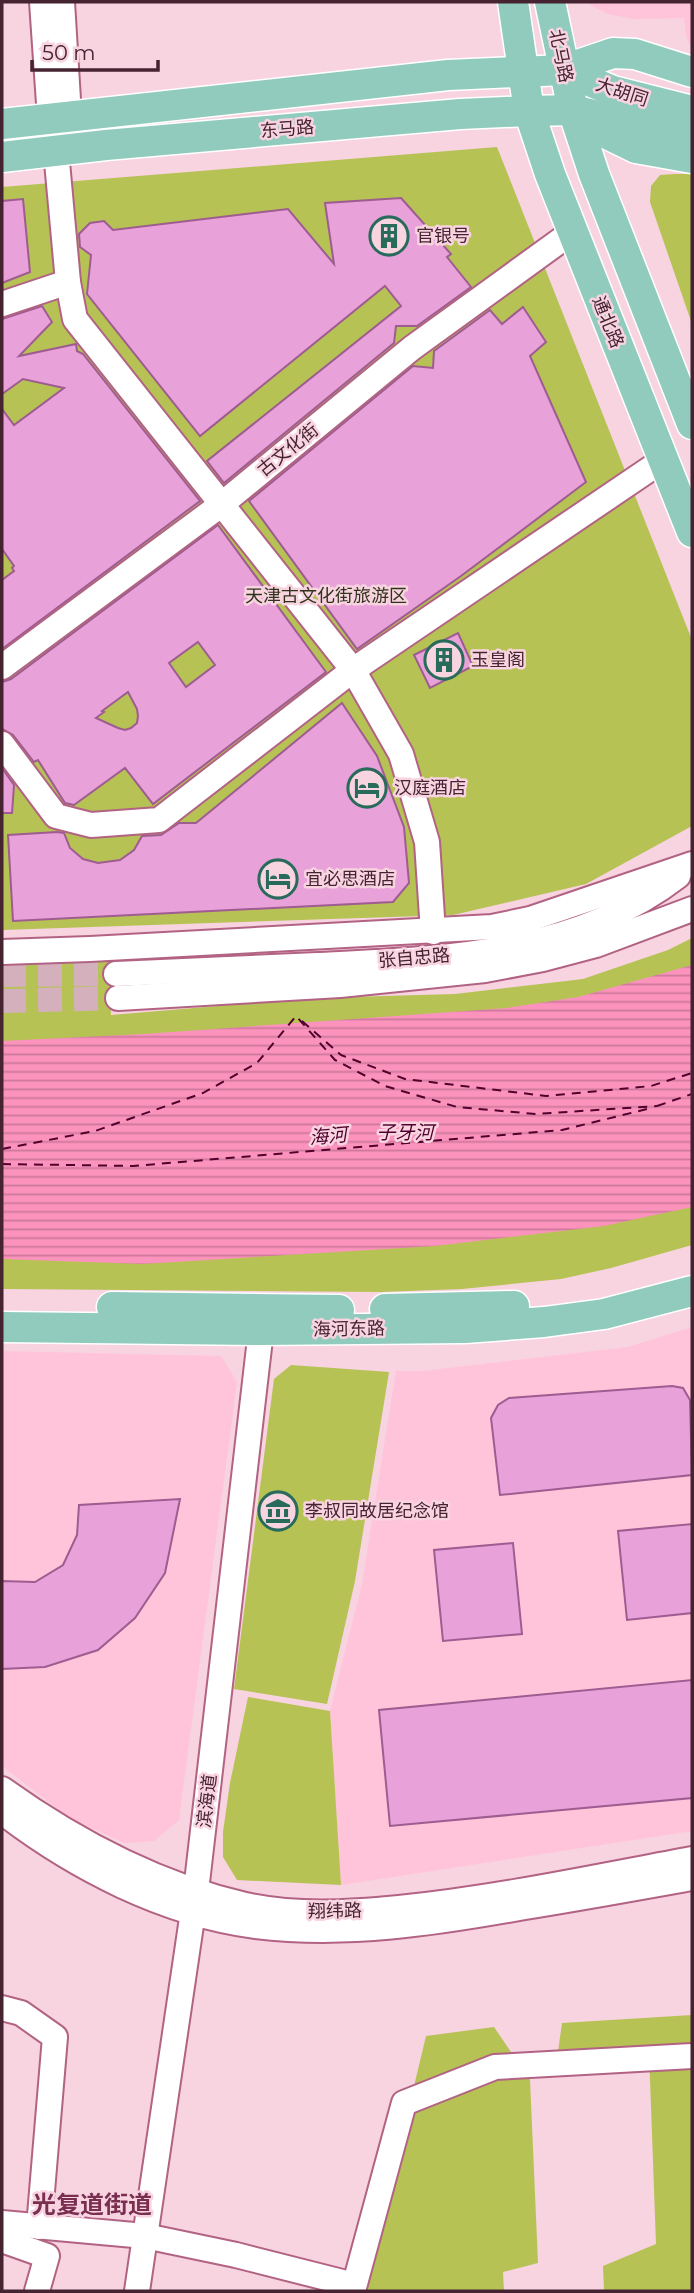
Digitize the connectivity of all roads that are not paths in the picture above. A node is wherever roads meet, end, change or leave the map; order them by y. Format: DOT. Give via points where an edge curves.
graph roads {
  1 [pos="42,2"];
  2 [pos="62,2"];
  3 [pos="513,2"];
  4 [pos="550,2"];
  5 [pos="563,70"];
  6 [pos="522,72"];
  7 [pos="692,72"];
  8 [pos="573,110"];
  9 [pos="529,111"];
  10 [pos="692,111"];
  11 [pos="59,117"];
  12 [pos="2,124"];
  13 [pos="692,134"];
  14 [pos="56,151"];
  15 [pos="2,157"];
  16 [pos="692,158"];
  17 [pos="572,232"];
  18 [pos="68,282"];
  19 [pos="2,304"];
  20 [pos="692,424"];
  21 [pos="663,460"];
  22 [pos="222,504"];
  23 [pos="692,532"];
  24 [pos="2,667"];
  25 [pos="353,670"];
  26 [pos="2,744"];
  27 [pos="692,864"];
  28 [pos="692,909"];
  29 [pos="433,932"];
  30 [pos="2,952"];
  31 [pos="692,1273"];
  32 [pos="692,1291"];
  33 [pos="2,1307"];
  34 [pos="262,1319"];
  35 [pos="2,1326"];
  36 [pos="2,1789"];
  37 [pos="2,1812"];
  38 [pos="692,1859"];
  39 [pos="692,1878"];
  40 [pos="195,1901"];
  41 [pos="2,2008"];
  42 [pos="692,2056"];
  43 [pos="2,2223"];
  44 [pos="39,2227"];
  45 [pos="145,2236"];
  46 [pos="2,2240"];
  47 [pos="353,2288"];
  48 [pos="37,2291"];
  49 [pos="138,2291"];
  1 -- 11 [label="street"];
  2 -- 11 [label="street"];
  3 -- 6 [label="main road"];
  4 -- 5 [label="main road, 北马路"];
  5 -- 6 [label="main road, 东马路"];
  5 -- 7 [label="main road, 大胡同" via="624,53"];
  5 -- 8 [label="main road, 北马路"];
  5 -- 10 [label="main road, 大胡同" via="613,91"];
  6 -- 9 [label="main road"];
  6 -- 11 [label="main road, 东马路" via="448,75"];
  8 -- 9 [label="main road, 东马路"];
  8 -- 13 [label="main road, 大胡同"];
  8 -- 16 [label="main road, 大胡同" via="592,126 636,148"];
  8 -- 20 [label="main road"];
  9 -- 14 [label="main road, 东马路"];
  9 -- 17 [label="main road, 通北路"];
  11 -- 12 [label="main road, 东马路"];
  11 -- 14 [label="street"];
  14 -- 15 [label="main road, 东马路"];
  14 -- 18 [label="street"];
  17 -- 21 [label="main road, 通北路"];
  17 -- 22 [label="street, 古文化街" via="412,348"];
  18 -- 19 [label="street"];
  18 -- 22 [label="street" via="75,319"];
  21 -- 23 [label="main road, 通北路"];
  21 -- 25 [label="street"];
  22 -- 24 [label="street, 古文化街"];
  22 -- 25 [label="street"];
  25 -- 26 [label="street" via="159,820 91,825 56,816"];
  25 -- 29 [label="street" via="401,754 427,842"];
  27 -- 28 [label="street, 张自忠路" via="636,903 573,933 539,942 397,961 117,986 340,985 485,970 596,945"];
  27 -- 29 [label="street" via="530,919"];
  29 -- 30 [label="street"];
  31 -- 34 [label="main road, 海河东路" via="611,1295 542,1305 345,1310"];
  32 -- 34 [label="main road, 海河东路" via="604,1314 465,1328"];
  33 -- 34 [label="main road, 海河东路"];
  34 -- 35 [label="main road, 海河东路"];
  34 -- 40 [label="street, 滨海道"];
  36 -- 40 [label="street, 翔纬路" via="72,1836 173,1885"];
  37 -- 40 [label="street, 翔纬路" via="104,1877 169,1905"];
  38 -- 40 [label="street, 翔纬路" via="455,1902 382,1909 294,1911"];
  39 -- 40 [label="street, 翔纬路" via="456,1919 382,1927 254,1926"];
  40 -- 45 [label="street, 滨海道"];
  41 -- 44 [label="street" via="21,2013 55,2037"];
  42 -- 47 [label="street" via="495,2067 404,2103"];
  43 -- 44 [label="street"];
  44 -- 45 [label="street"];
  45 -- 47 [label="street" via="236,2255"];
  45 -- 49 [label="street, 滨海道"];
  46 -- 48 [label="street" via="47,2256"];
}
